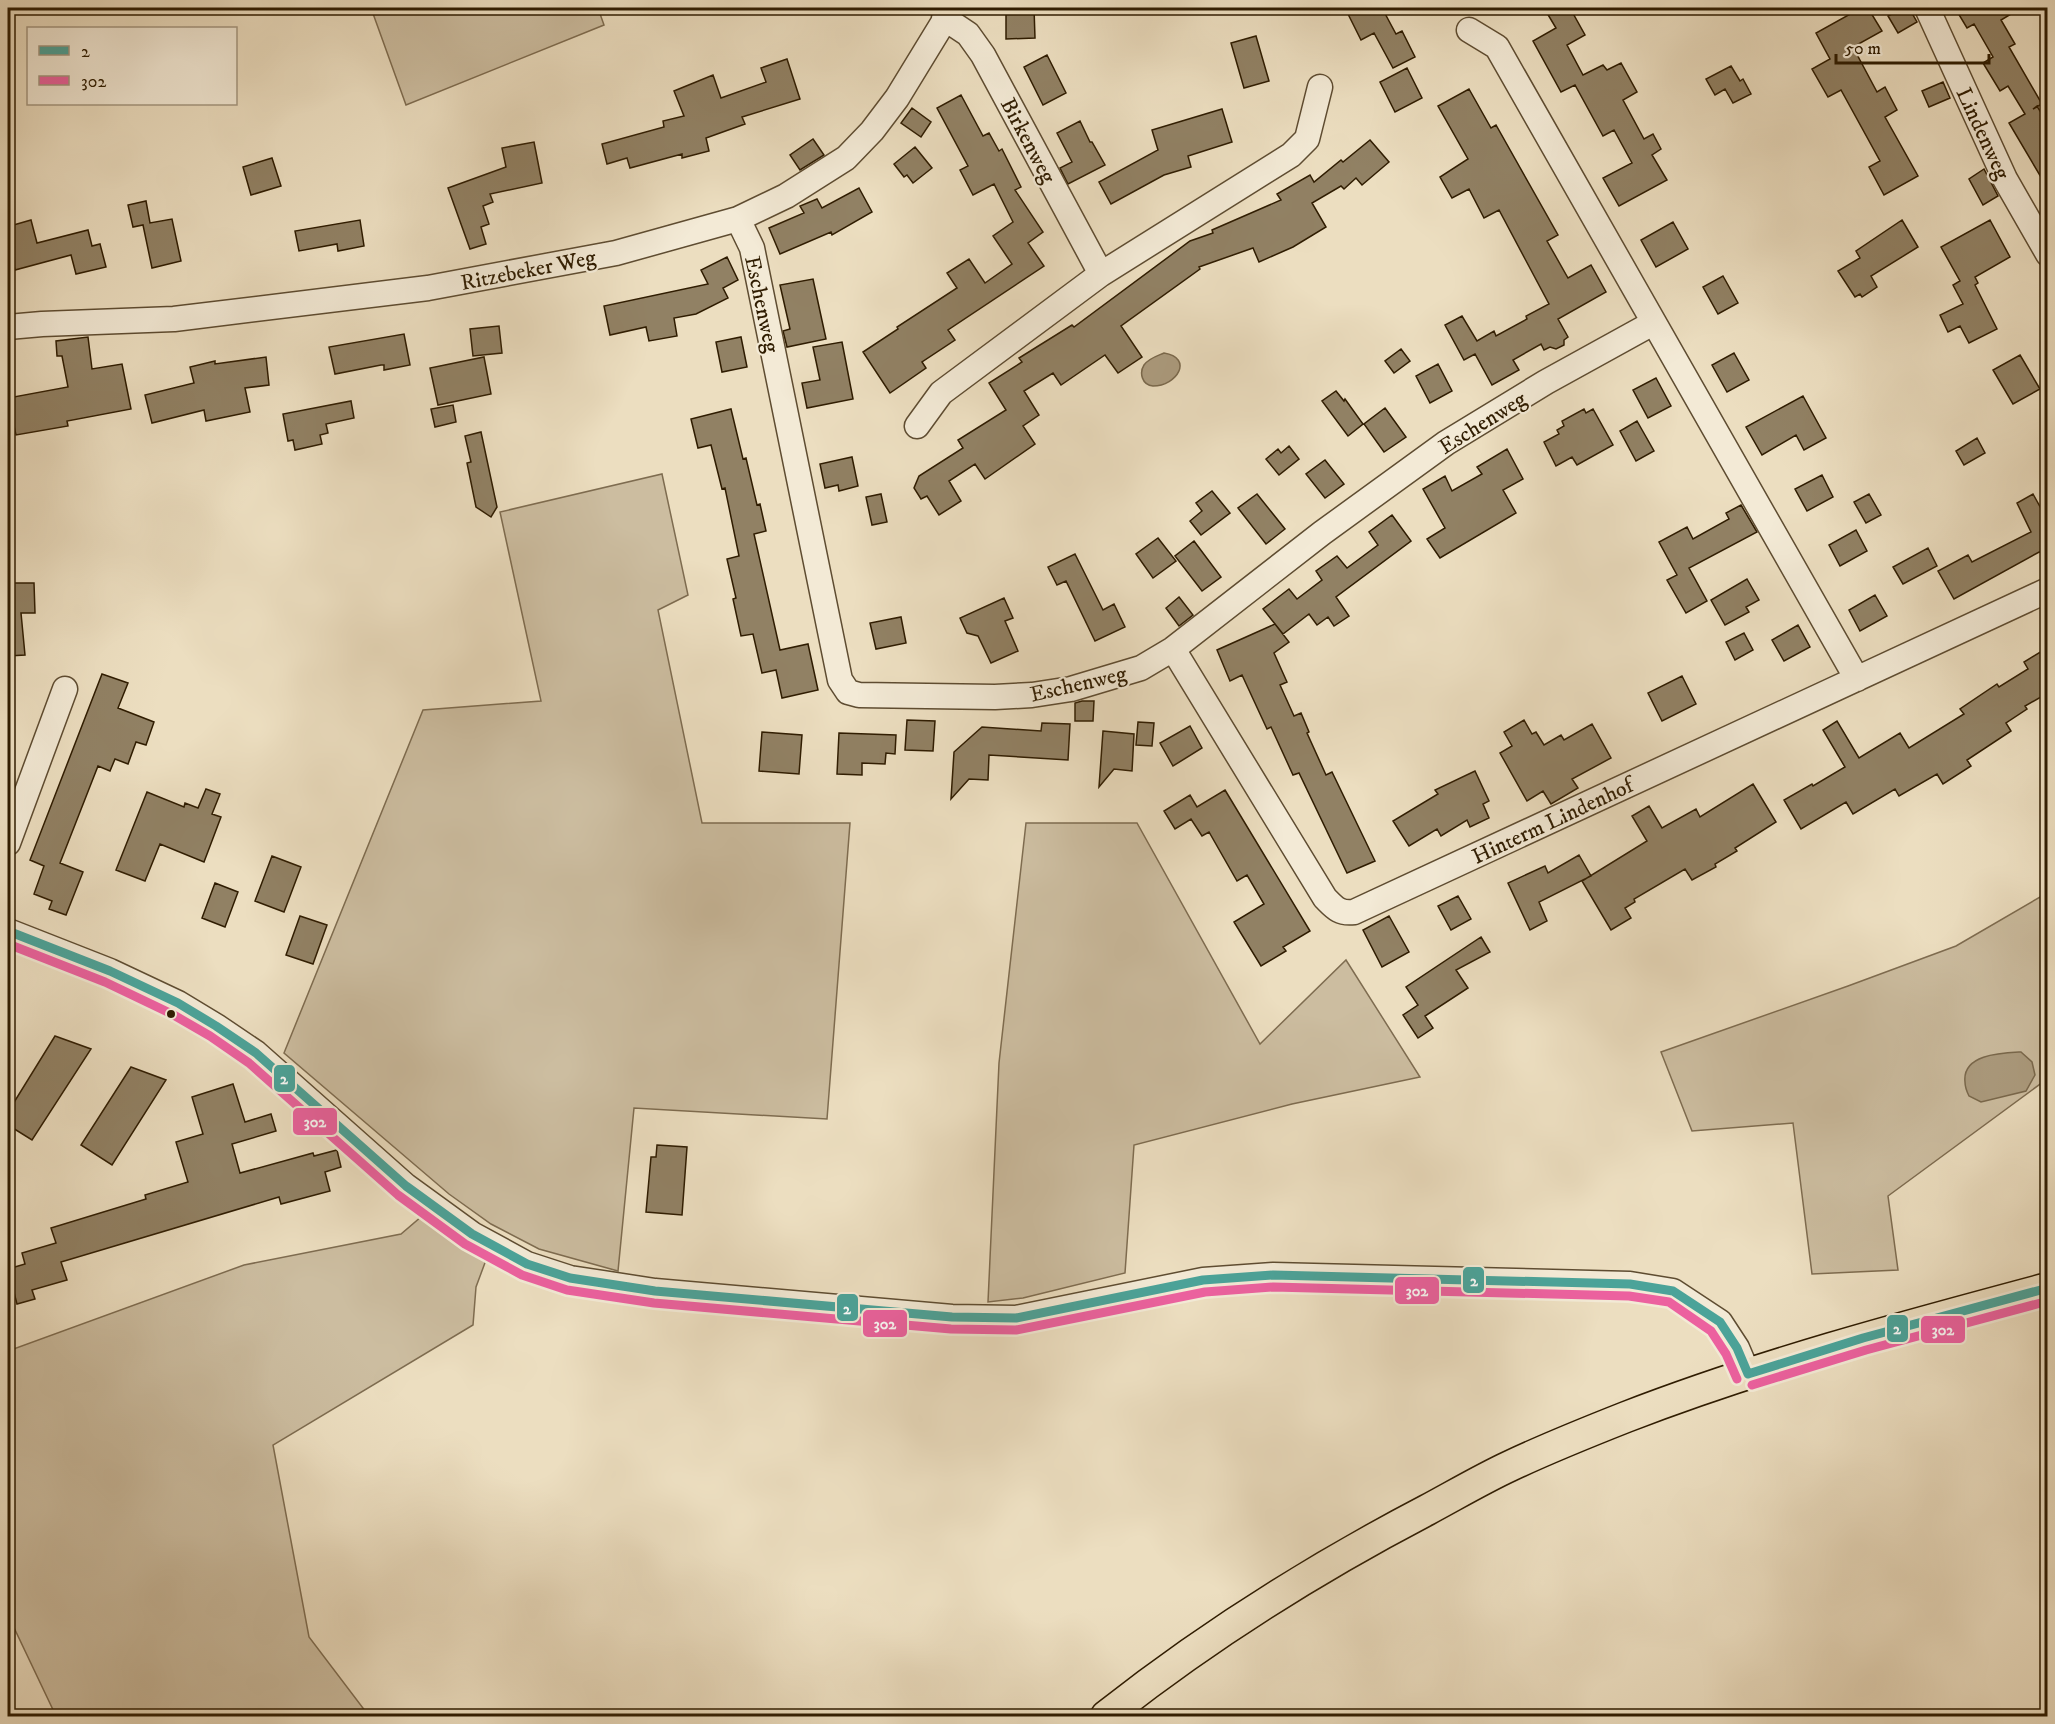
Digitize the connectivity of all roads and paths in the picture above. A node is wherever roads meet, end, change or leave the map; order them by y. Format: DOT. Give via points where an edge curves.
graph roads {
  1 [pos="1927,8"];
  2 [pos="948,13"];
  3 [pos="1469,30"];
  4 [pos="1320,87"];
  5 [pos="738,219"];
  6 [pos="2048,254"];
  7 [pos="1101,274"];
  8 [pos="1653,323"];
  9 [pos="8,327"];
  10 [pos="917,426"];
  11 [pos="2048,590"];
  12 [pos="1173,649"];
  13 [pos="1857,679"];
  14 [pos="65,689"];
  15 [pos="8,843"];
  16 [pos="8,931"];
  17 [pos="2048,1288"];
  18 [pos="1748,1374"];
  19 [pos="1106,1716"];
  1 -- 6 [label="street, Lindenweg" via="2005,179"];
  2 -- 5 [label="street, Ritzebeker Weg" via="897,98 846,158"];
  2 -- 7 [label="street, Birkenweg" via="983,55"];
  3 -- 8 [label="street" via="1497,46"];
  4 -- 7 [label="street" via="1307,139 1291,155"];
  5 -- 9 [label="street, Ritzebeker Weg" via="616,252 428,288 174,319"];
  5 -- 12 [label="street, Eschenweg" via="752,248 840,680 848,692 1032,695 1071,689 1141,668"];
  7 -- 10 [label="street" via="941,393"];
  8 -- 12 [label="street, Eschenweg" via="1446,443"];
  8 -- 13 [label="street"];
  11 -- 13 [label="street, Hinterm Lindenhof"];
  12 -- 13 [label="street, Hinterm Lindenhof" via="1325,898 1344,913 1354,912"];
  14 -- 15 [label="street"];
  16 -- 18 [label="street" via="110,971 216,1026 256,1053 406,1186 472,1234 527,1264 570,1278 655,1291 951,1317 1016,1317 1203,1280 1273,1275 1630,1284 1673,1291 1720,1322"];
  17 -- 18 [label="main road"];
  18 -- 19 [label="main road" via="1626,1417 1509,1466 1373,1538 1259,1606 1162,1672"];
}
